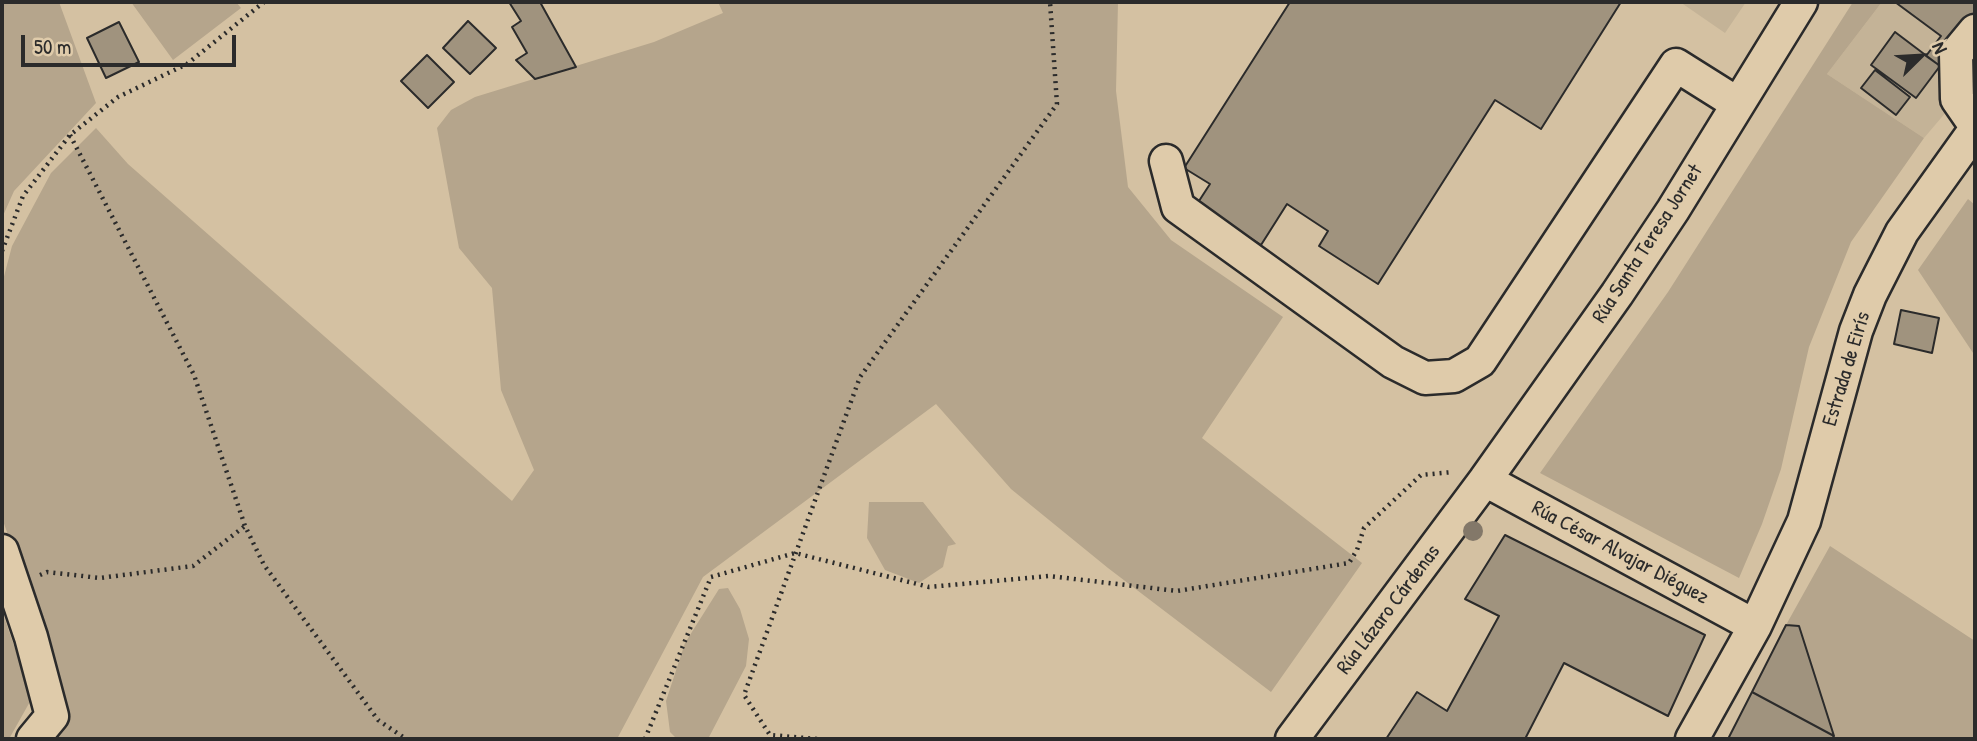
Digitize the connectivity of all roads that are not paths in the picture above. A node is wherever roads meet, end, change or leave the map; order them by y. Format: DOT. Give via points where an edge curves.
graph roads {
  1 [pos="1801,2"];
  2 [pos="1975,31"];
  3 [pos="1738,104"];
  4 [pos="1975,125"];
  5 [pos="1975,130"];
  6 [pos="1166,161"];
  7 [pos="1485,480"];
  8 [pos="2,551"];
  9 [pos="1755,625"];
  10 [pos="33,739"];
  11 [pos="1292,739"];
  12 [pos="1692,739"];
  1 -- 3 [label="street, Rúa Santa Teresa Jornet"];
  2 -- 4 [label="street" via="1956,54 1957,99"];
  3 -- 6 [label="street" via="1676,65 1480,361 1454,376 1426,379 1393,362 1178,207"];
  3 -- 7 [label="street, Rúa Santa Teresa Jornet" via="1617,294"];
  5 -- 9 [label="street, Estrada de Eirís" via="1902,232 1870,295 1804,521"];
  7 -- 9 [label="street, Rúa César Alvajar Diéguez"];
  7 -- 11 [label="street, Rúa Lázaro Cárdenas"];
  8 -- 10 [label="street" via="52,716"];
  9 -- 12 [label="street, Estrada de Eirís"];
}
